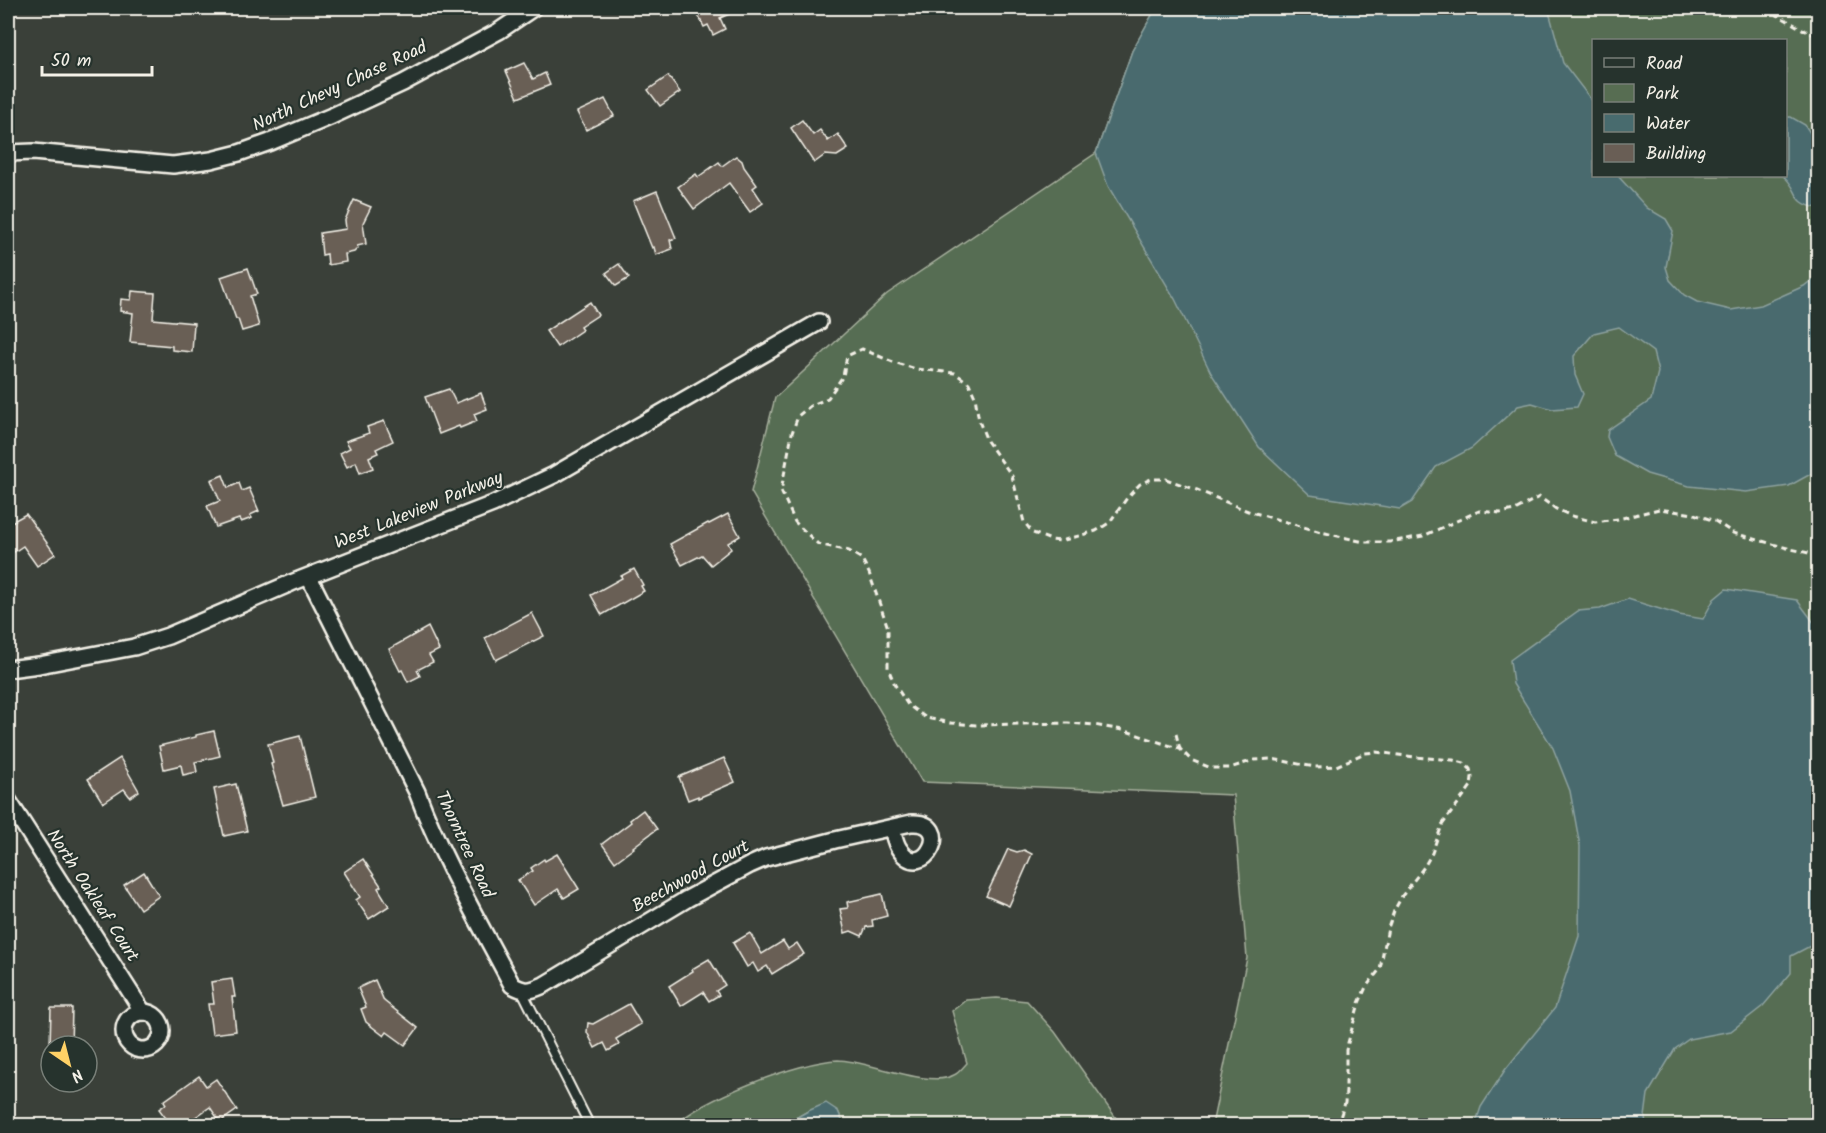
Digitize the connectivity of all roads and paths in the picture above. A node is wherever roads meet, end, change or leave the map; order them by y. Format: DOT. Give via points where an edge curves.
graph roads {
  1 [pos="533,8"];
  2 [pos="1765,8"];
  3 [pos="1818,37"];
  4 [pos="8,153"];
  5 [pos="819,322"];
  6 [pos="1818,551"];
  7 [pos="309,577"];
  8 [pos="8,669"];
  9 [pos="1176,734"];
  10 [pos="1179,749"];
  11 [pos="8,801"];
  12 [pos="892,828"];
  13 [pos="522,991"];
  14 [pos="143,1012"];
  15 [pos="590,1125"];
  16 [pos="1337,1125"];
  1 -- 4 [label="street, North Chevy Chase Road" via="499,31 402,83 238,153 173,165"];
  2 -- 3 [label="path"];
  5 -- 7 [label="street, West Lakeview Parkway" via="554,475 493,504"];
  6 -- 10 [label="path" via="1791,549 1733,533 1694,514 1659,509 1595,522 1556,509 1539,497 1515,510 1479,511 1423,536 1364,542 1248,511 1166,479 1140,484 1109,523 1096,531 1051,540 1033,533 1024,522 1012,476 987,441 969,383 955,373 916,369 862,349 847,356 843,376 828,398 798,416 781,491 795,522 818,544 862,559 888,628 888,669 908,705 926,718 951,723 1094,725 1123,730"];
  7 -- 8 [label="street, West Lakeview Parkway" via="145,644"];
  7 -- 13 [label="street, Thorntree Road" via="457,880 512,985"];
  9 -- 10 [label="path"];
  10 -- 16 [label="path" via="1191,760 1210,768 1272,759 1315,767 1336,766 1376,752 1453,760 1470,769 1471,786 1450,812 1432,853 1394,911 1380,969 1359,1003 1346,1050 1345,1103"];
  11 -- 14 [label="street, North Oakleaf Court"];
  12 -- 13 [label="street, Beechwood Court" via="750,865 544,985"];
  13 -- 15 [label="lane, Thorntree Road"];
}
